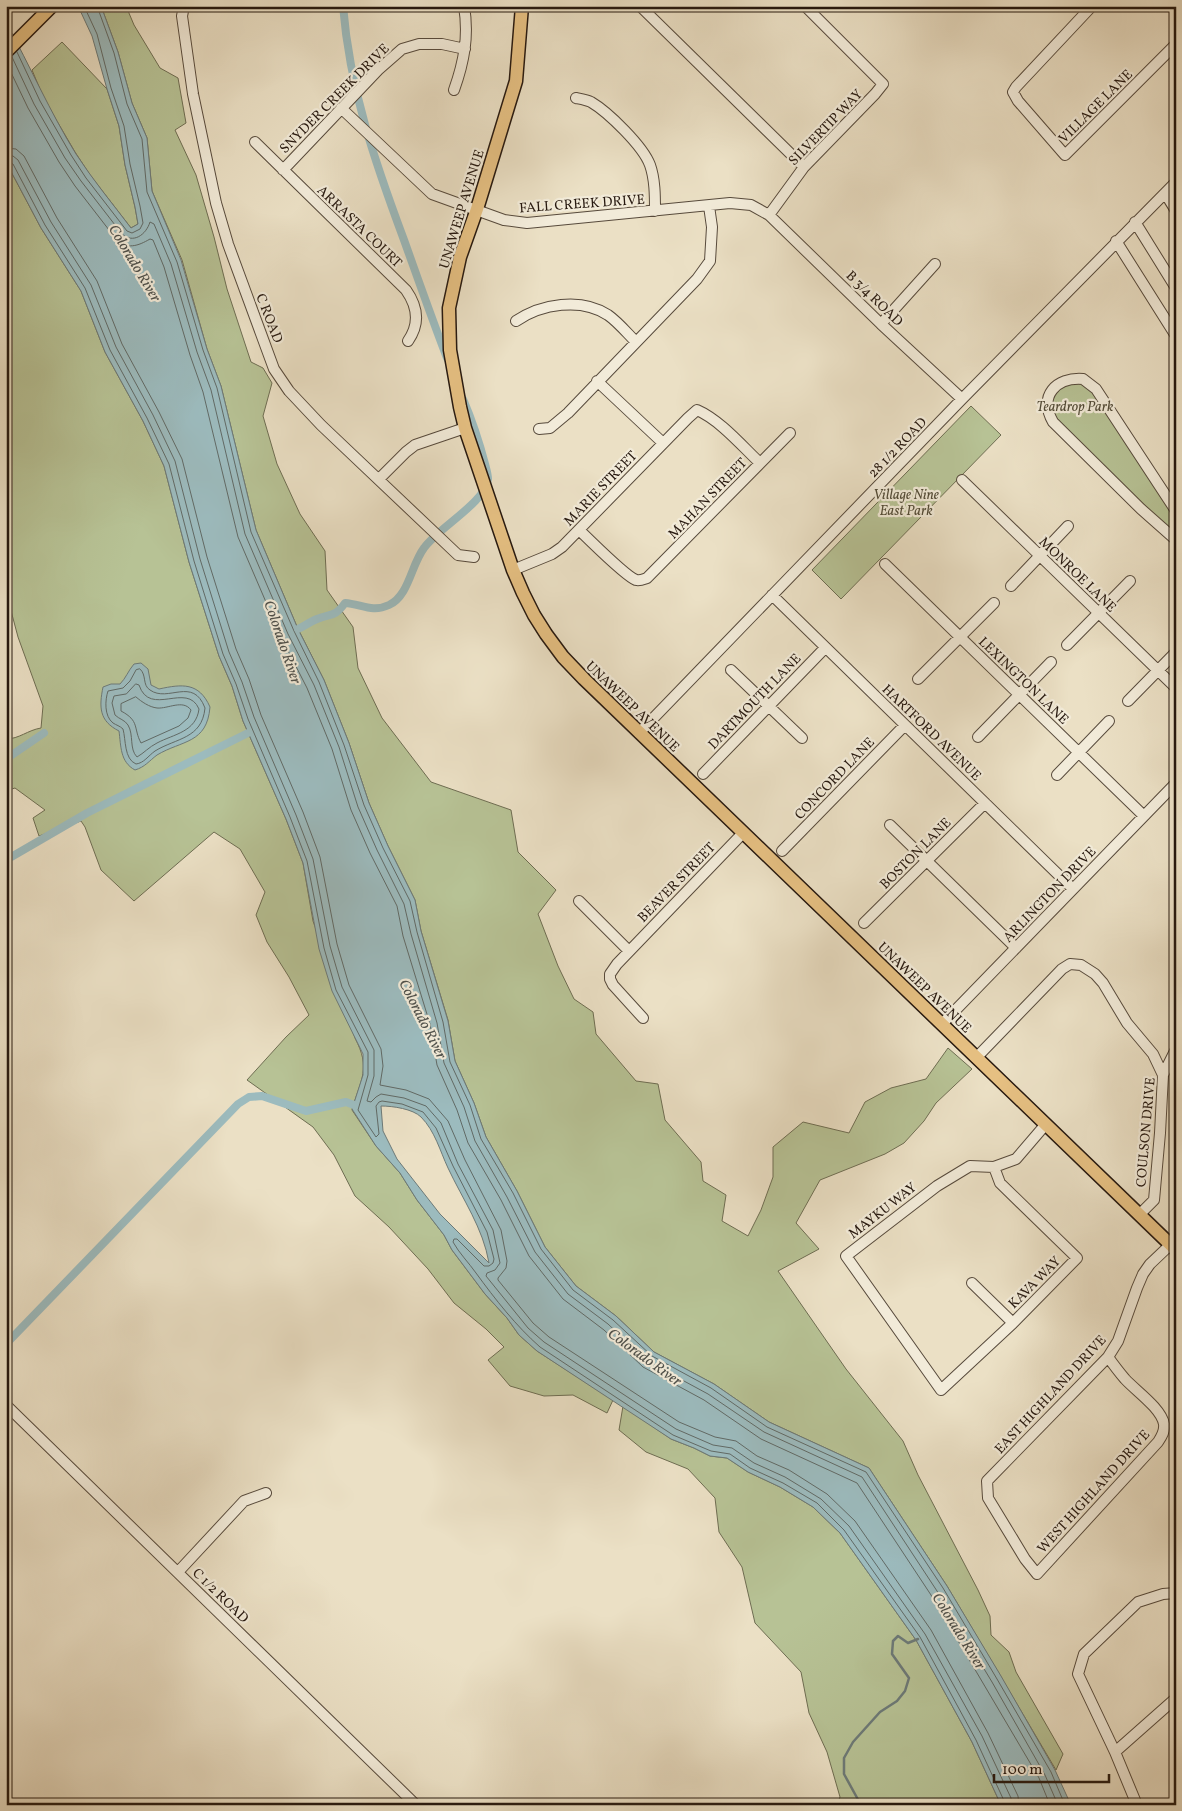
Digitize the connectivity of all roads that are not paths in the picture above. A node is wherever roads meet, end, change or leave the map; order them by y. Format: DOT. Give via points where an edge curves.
graph roads {
  1 [pos="52,6"];
  2 [pos="184,6"];
  3 [pos="464,6"];
  4 [pos="522,6"];
  5 [pos="640,6"];
  6 [pos="805,6"];
  7 [pos="1092,6"];
  8 [pos="1176,44"];
  9 [pos="466,49"];
  10 [pos="6,52"];
  11 [pos="454,90"];
  12 [pos="576,98"];
  13 [pos="341,108"];
  14 [pos="255,142"];
  15 [pos="804,167"];
  16 [pos="283,170"];
  17 [pos="1176,182"];
  18 [pos="1164,193"];
  19 [pos="709,206"];
  20 [pos="477,209"];
  21 [pos="655,211"];
  22 [pos="1176,211"];
  23 [pos="770,214"];
  24 [pos="1135,222"];
  25 [pos="1116,241"];
  26 [pos="935,264"];
  27 [pos="1176,288"];
  28 [pos="516,321"];
  29 [pos="881,324"];
  30 [pos="1176,336"];
  31 [pos="408,341"];
  32 [pos="636,342"];
  33 [pos="598,381"];
  34 [pos="962,399"];
  35 [pos="465,428"];
  36 [pos="539,430"];
  37 [pos="790,432"];
  38 [pos="663,443"];
  39 [pos="760,463"];
  40 [pos="379,479"];
  41 [pos="962,480"];
  42 [pos="1176,511"];
  43 [pos="1068,526"];
  44 [pos="579,530"];
  45 [pos="1176,540"];
  46 [pos="1040,556"];
  47 [pos="474,558"];
  48 [pos="884,564"];
  49 [pos="513,570"];
  50 [pos="1130,581"];
  51 [pos="1010,586"];
  52 [pos="772,595"];
  53 [pos="994,603"];
  54 [pos="1099,613"];
  55 [pos="960,637"];
  56 [pos="1067,645"];
  57 [pos="826,648"];
  58 [pos="1176,652"];
  59 [pos="1051,662"];
  60 [pos="731,670"];
  61 [pos="1158,670"];
  62 [pos="918,679"];
  63 [pos="1176,688"];
  64 [pos="1019,695"];
  65 [pos="1128,700"];
  66 [pos="769,706"];
  67 [pos="1109,721"];
  68 [pos="905,725"];
  69 [pos="639,732"];
  70 [pos="978,737"];
  71 [pos="802,738"];
  72 [pos="1078,752"];
  73 [pos="703,774"];
  74 [pos="1057,774"];
  75 [pos="1176,783"];
  76 [pos="985,803"];
  77 [pos="1144,816"];
  78 [pos="890,825"];
  79 [pos="742,833"];
  80 [pos="782,851"];
  81 [pos="927,861"];
  82 [pos="1073,889"];
  83 [pos="579,901"];
  84 [pos="864,923"];
  85 [pos="1016,948"];
  86 [pos="629,951"];
  87 [pos="643,1018"];
  88 [pos="942,1024"];
  89 [pos="1176,1049"];
  90 [pos="976,1058"];
  91 [pos="1163,1075"];
  92 [pos="1046,1124"];
  93 [pos="994,1167"];
  94 [pos="1139,1215"];
  95 [pos="1173,1248"];
  96 [pos="972,1283"];
  97 [pos="1013,1323"];
  98 [pos="1108,1357"];
  99 [pos="942,1390"];
  100 [pos="6,1405"];
  101 [pos="266,1493"];
  102 [pos="178,1572"];
  103 [pos="1037,1574"];
  104 [pos="1176,1593"];
  105 [pos="1176,1698"];
  106 [pos="1115,1752"];
  107 [pos="416,1805"];
  108 [pos="1137,1805"];
  1 -- 10 [label="main road"];
  2 -- 40 [label="street, C ROAD" via="182,16 193,94 216,203 274,369 314,418"];
  3 -- 9 [label="street"];
  4 -- 20 [label="main road, UNAWEEP AVENUE" via="516,81"];
  5 -- 15 [label="street"];
  6 -- 15 [label="street, SILVERTIP WAY" via="884,84"];
  7 -- 8 [label="street, VILLAGE LANE" via="1016,86 1014,92 1065,156"];
  9 -- 11 [label="street"];
  9 -- 13 [label="street, SNYDER CREEK DRIVE" via="419,44 402,49"];
  12 -- 21 [label="street" via="590,101 631,137 645,155 652,173"];
  13 -- 16 [label="street, SNYDER CREEK DRIVE"];
  13 -- 20 [label="street, FALL CREEK DRIVE" via="432,194"];
  14 -- 16 [label="street, ARRASTA COURT"];
  15 -- 23 [label="street, SILVERTIP WAY"];
  16 -- 31 [label="street, ARRASTA COURT" via="412,298 416,324"];
  17 -- 18 [label="street, 28 1/2 ROAD"];
  18 -- 22 [label="street"];
  18 -- 24 [label="street, 28 1/2 ROAD"];
  19 -- 21 [label="street, FALL CREEK DRIVE"];
  19 -- 23 [label="street, FALL CREEK DRIVE" via="751,205"];
  19 -- 32 [label="street" via="712,227 710,260 697,280"];
  20 -- 21 [label="street, FALL CREEK DRIVE" via="504,220 527,223"];
  20 -- 35 [label="main road, UNAWEEP AVENUE" via="460,257 449,308 450,350"];
  23 -- 29 [label="street, B 3/4 ROAD"];
  24 -- 25 [label="street, 28 1/2 ROAD"];
  24 -- 27 [label="street"];
  25 -- 30 [label="street"];
  25 -- 34 [label="street, 28 1/2 ROAD"];
  26 -- 29 [label="street"];
  28 -- 32 [label="street" via="532,311 566,305 584,306 608,316"];
  29 -- 34 [label="street, B 3/4 ROAD"];
  32 -- 33 [label="street"];
  33 -- 36 [label="street" via="550,428"];
  33 -- 38 [label="street"];
  34 -- 52 [label="street, 28 1/2 ROAD"];
  35 -- 40 [label="street" via="415,445"];
  35 -- 49 [label="main road, UNAWEEP AVENUE"];
  37 -- 39 [label="street, MAHAN STREET"];
  38 -- 39 [label="street, MARIE STREET" via="697,410 706,414"];
  38 -- 44 [label="street, MARIE STREET"];
  39 -- 44 [label="street, MAHAN STREET" via="642,580 635,580 625,573"];
  40 -- 47 [label="street, C ROAD" via="458,555"];
  41 -- 46 [label="street, MONROE LANE"];
  42 -- 45 [label="street" via="1096,389 1083,379 1058,383 1047,406 1053,422"];
  43 -- 46 [label="street"];
  44 -- 49 [label="street, MARIE STREET" via="552,554"];
  46 -- 51 [label="street"];
  46 -- 54 [label="street, MONROE LANE"];
  48 -- 55 [label="street, LEXINGTON LANE"];
  49 -- 69 [label="main road, UNAWEEP AVENUE" via="534,615 563,656"];
  50 -- 54 [label="street"];
  52 -- 57 [label="street, HARTFORD AVENUE"];
  52 -- 69 [label="street, 28 1/2 ROAD"];
  53 -- 55 [label="street"];
  54 -- 56 [label="street"];
  54 -- 61 [label="street, MONROE LANE"];
  55 -- 62 [label="street"];
  55 -- 64 [label="street, LEXINGTON LANE"];
  57 -- 66 [label="street, DARTMOUTH LANE"];
  57 -- 68 [label="street, HARTFORD AVENUE"];
  58 -- 61 [label="street"];
  59 -- 64 [label="street"];
  60 -- 66 [label="street"];
  61 -- 63 [label="street, MONROE LANE"];
  61 -- 65 [label="street"];
  64 -- 70 [label="street"];
  64 -- 72 [label="street, LEXINGTON LANE"];
  66 -- 71 [label="street"];
  66 -- 73 [label="street, DARTMOUTH LANE"];
  67 -- 72 [label="street"];
  68 -- 76 [label="street, HARTFORD AVENUE"];
  68 -- 80 [label="street, CONCORD LANE"];
  69 -- 79 [label="main road, UNAWEEP AVENUE"];
  72 -- 74 [label="street"];
  72 -- 77 [label="street, LEXINGTON LANE"];
  75 -- 77 [label="street, ARLINGTON DRIVE"];
  76 -- 81 [label="street, BOSTON LANE"];
  76 -- 82 [label="street, HARTFORD AVENUE"];
  77 -- 82 [label="street, ARLINGTON DRIVE"];
  78 -- 81 [label="street"];
  79 -- 86 [label="street, BEAVER STREET"];
  79 -- 88 [label="main road, UNAWEEP AVENUE"];
  81 -- 84 [label="street, BOSTON LANE"];
  81 -- 85 [label="street"];
  82 -- 85 [label="street, ARLINGTON DRIVE"];
  83 -- 86 [label="street"];
  85 -- 88 [label="street, ARLINGTON DRIVE"];
  86 -- 87 [label="street, BEAVER STREET" via="613,970 610,979"];
  88 -- 90 [label="main road, UNAWEEP AVENUE"];
  89 -- 91 [label="street, COULSON DRIVE"];
  90 -- 91 [label="street" via="1070,964 1081,965 1096,974 1127,1023 1153,1054"];
  90 -- 92 [label="main road, UNAWEEP AVENUE"];
  91 -- 94 [label="street, COULSON DRIVE" via="1154,1200"];
  92 -- 93 [label="street, MAYKU WAY" via="1016,1159"];
  92 -- 94 [label="main road, UNAWEEP AVENUE"];
  93 -- 97 [label="street, KAVA WAY" via="1000,1183 1077,1258"];
  93 -- 99 [label="street, MAYKU WAY" via="970,1166 937,1186 846,1256"];
  94 -- 95 [label="main road, UNAWEEP AVENUE"];
  95 -- 98 [label="street, EAST HIGHLAND DRIVE" via="1150,1264 1144,1274 1118,1341"];
  96 -- 97 [label="street"];
  97 -- 99 [label="street, KAVA WAY"];
  98 -- 103 [label="street, EAST HIGHLAND DRIVE" via="987,1481 988,1498 1024,1559"];
  98 -- 103 [label="street, WEST HIGHLAND DRIVE" via="1163,1419 1163,1434"];
  100 -- 102 [label="street, C 1/2 ROAD"];
  101 -- 102 [label="street" via="244,1501"];
  102 -- 107 [label="street, C 1/2 ROAD"];
  104 -- 106 [label="street" via="1138,1602 1084,1654 1078,1674"];
  105 -- 106 [label="street"];
  106 -- 108 [label="street"];
}
